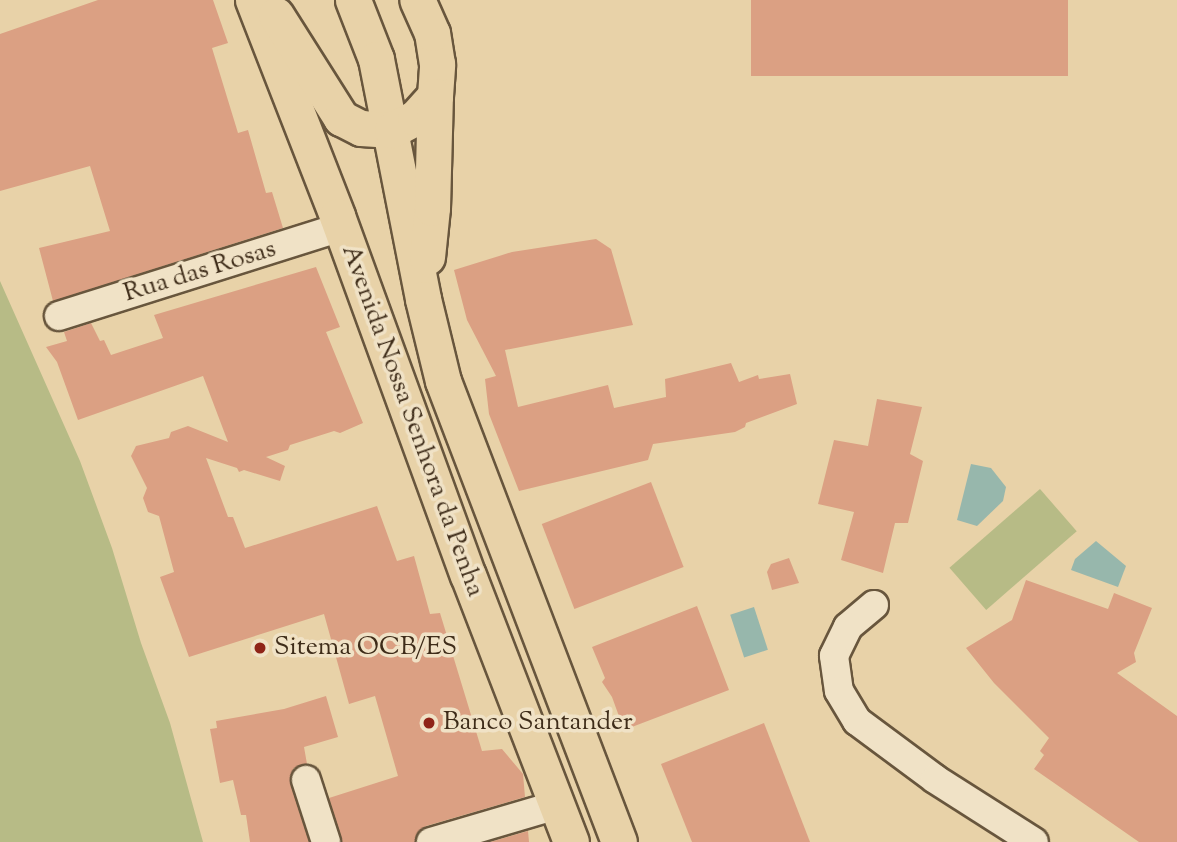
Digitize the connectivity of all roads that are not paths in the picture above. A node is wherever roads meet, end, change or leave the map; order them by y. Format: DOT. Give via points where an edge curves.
graph roads {
  1 [pos="253,0"];
  2 [pos="267,0"];
  3 [pos="353,0"];
  4 [pos="417,0"];
  5 [pos="435,96"];
  6 [pos="392,130"];
  7 [pos="342,227"];
  8 [pos="423,299"];
  9 [pos="58,316"];
  10 [pos="874,605"];
  11 [pos="306,780"];
  12 [pos="557,805"];
  13 [pos="326,842"];
  14 [pos="431,842"];
  15 [pos="571,842"];
  16 [pos="619,842"];
  17 [pos="1034,842"];
  1 -- 7 [label="main road, Avenida Nossa Senhora da Penha"];
  2 -- 6 [label="main road" via="341,118 360,128"];
  3 -- 6 [label="main road, Avenida Nossa Senhora da Penha" via="376,59"];
  4 -- 5 [label="main road" via="432,33 438,64"];
  5 -- 6 [label="main road" via="415,118"];
  5 -- 8 [label="main road" via="432,208"];
  6 -- 8 [label="main road, Avenida Nossa Senhora da Penha"];
  7 -- 9 [label="street, Rua das Rosas"];
  7 -- 12 [label="main road, Avenida Nossa Senhora da Penha"];
  8 -- 16 [label="main road, Avenida Nossa Senhora da Penha" via="443,381"];
  10 -- 17 [label="street" via="848,627 834,656 839,691 858,721 935,779"];
  11 -- 13 [label="street"];
  12 -- 14 [label="street"];
  12 -- 15 [label="main road, Avenida Nossa Senhora da Penha"];
}
